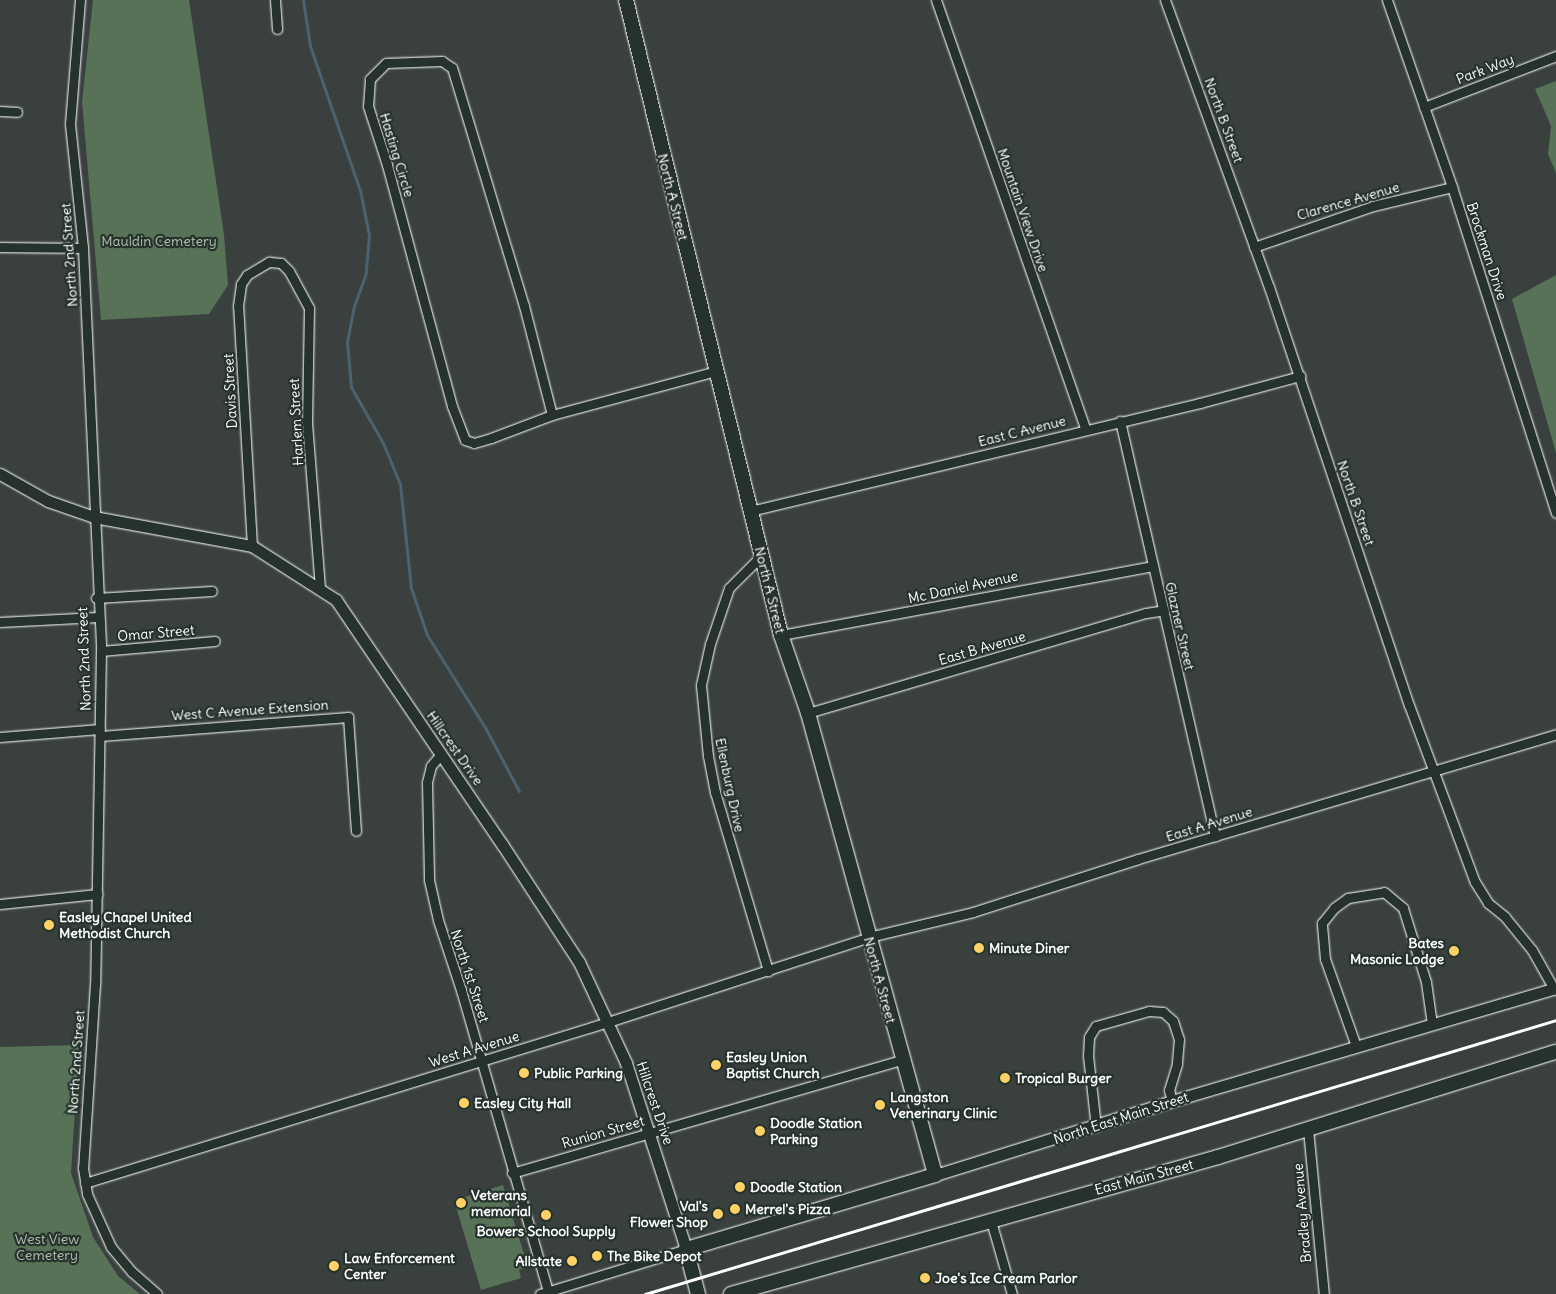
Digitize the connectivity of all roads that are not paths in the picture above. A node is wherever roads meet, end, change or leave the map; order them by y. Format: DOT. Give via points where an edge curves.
graph roads {
  1 [pos="80,0"];
  2 [pos="275,0"];
  3 [pos="626,0"];
  4 [pos="936,0"];
  5 [pos="1165,0"];
  6 [pos="1386,0"];
  7 [pos="277,29"];
  8 [pos="1556,56"];
  9 [pos="1424,107"];
  10 [pos="0,111"];
  11 [pos="17,112"];
  12 [pos="1452,186"];
  13 [pos="0,247"];
  14 [pos="1254,247"];
  15 [pos="84,248"];
  16 [pos="281,263"];
  17 [pos="716,371"];
  18 [pos="1300,376"];
  19 [pos="552,414"];
  20 [pos="1120,421"];
  21 [pos="1085,430"];
  22 [pos="0,474"];
  23 [pos="750,511"];
  24 [pos="1556,513"];
  25 [pos="94,517"];
  26 [pos="252,546"];
  27 [pos="761,556"];
  28 [pos="1152,566"];
  29 [pos="320,588"];
  30 [pos="212,591"];
  31 [pos="96,598"];
  32 [pos="1164,610"];
  33 [pos="98,618"];
  34 [pos="0,622"];
  35 [pos="781,635"];
  36 [pos="215,641"];
  37 [pos="100,651"];
  38 [pos="808,713"];
  39 [pos="100,732"];
  40 [pos="1556,734"];
  41 [pos="0,737"];
  42 [pos="441,754"];
  43 [pos="1432,770"];
  44 [pos="356,831"];
  45 [pos="1215,836"];
  46 [pos="97,894"];
  47 [pos="0,904"];
  48 [pos="869,937"];
  49 [pos="768,971"];
  50 [pos="1555,990"];
  51 [pos="608,1022"];
  52 [pos="1432,1024"];
  53 [pos="1356,1046"];
  54 [pos="1556,1052"];
  55 [pos="902,1060"];
  56 [pos="482,1061"];
  57 [pos="1172,1101"];
  58 [pos="1096,1127"];
  59 [pos="1308,1129"];
  60 [pos="650,1133"];
  61 [pos="512,1173"];
  62 [pos="935,1174"];
  63 [pos="85,1183"];
  64 [pos="992,1221"];
  65 [pos="686,1249"];
  66 [pos="544,1293"];
  67 [pos="157,1294"];
  68 [pos="698,1294"];
  69 [pos="731,1294"];
  70 [pos="1012,1294"];
  71 [pos="1324,1294"];
  1 -- 15 [label="street, North 2nd Street" via="70,124"];
  2 -- 7 [label="street"];
  3 -- 17 [label="main road, North A Street"];
  4 -- 21 [label="street, Mountain View Drive"];
  5 -- 14 [label="street, North B Street"];
  6 -- 9 [label="street, Brockman Drive"];
  8 -- 9 [label="street, Park Way"];
  9 -- 12 [label="street, Brockman Drive"];
  10 -- 11 [label="street"];
  12 -- 14 [label="street, Clarence Avenue" via="1373,206"];
  12 -- 24 [label="street, Brockman Drive"];
  13 -- 15 [label="street"];
  14 -- 18 [label="street, North B Street"];
  15 -- 25 [label="street, North 2nd Street"];
  16 -- 26 [label="street, Davis Street" via="269,262 258,267 240,284 238,306"];
  16 -- 29 [label="street, Harlem Street" via="296,280 309,308 307,423"];
  17 -- 19 [label="street, Hasting Circle"];
  17 -- 23 [label="main road, North A Street"];
  18 -- 20 [label="street, East C Avenue"];
  18 -- 43 [label="street, North B Street" via="1328,469"];
  19 -- 19 [label="street, Hasting Circle" via="524,306 452,68 442,60 386,63 370,79 368,106 460,432 465,440 474,443"];
  20 -- 21 [label="street, East C Avenue"];
  20 -- 28 [label="street, Glazner Street"];
  21 -- 23 [label="street, East C Avenue"];
  22 -- 25 [label="street, Hillcrest Drive" via="48,501"];
  23 -- 27 [label="main road, North A Street"];
  25 -- 26 [label="street, Hillcrest Drive"];
  25 -- 31 [label="street, North 2nd Street"];
  26 -- 29 [label="street, Hillcrest Drive"];
  27 -- 35 [label="main road, North A Street"];
  27 -- 49 [label="street, Ellenburg Drive" via="729,588 710,644 702,685 708,756 715,792"];
  28 -- 32 [label="street, Glazner Street"];
  28 -- 35 [label="street, Mc Daniel Avenue"];
  29 -- 42 [label="street, Hillcrest Drive" via="336,600 354,624"];
  30 -- 31 [label="street"];
  31 -- 33 [label="street, North 2nd Street"];
  32 -- 38 [label="street, East B Avenue"];
  32 -- 45 [label="street, Glazner Street"];
  33 -- 34 [label="street"];
  33 -- 37 [label="street, North 2nd Street"];
  35 -- 38 [label="main road, North A Street"];
  36 -- 37 [label="street, Omar Street"];
  37 -- 39 [label="street, North 2nd Street"];
  38 -- 48 [label="main road, North A Street"];
  39 -- 41 [label="street"];
  39 -- 44 [label="street, West C Avenue Extension" via="348,717"];
  39 -- 46 [label="street, North 2nd Street"];
  40 -- 43 [label="street, East A Avenue"];
  42 -- 51 [label="street, Hillcrest Drive" via="579,962"];
  42 -- 56 [label="street, North 1st Street" via="430,766 427,782 429,880 438,920"];
  43 -- 45 [label="street, East A Avenue"];
  43 -- 50 [label="street, North B Street" via="1475,882 1488,903 1505,917 1532,950"];
  45 -- 48 [label="street, East A Avenue" via="973,912"];
  46 -- 47 [label="street"];
  46 -- 63 [label="street, North 2nd Street" via="95,984 83,1168"];
  48 -- 49 [label="street, West A Avenue"];
  48 -- 55 [label="main road, North A Street"];
  49 -- 51 [label="street, West A Avenue"];
  50 -- 52 [label="street, North East Main Street"];
  51 -- 56 [label="street, West A Avenue"];
  51 -- 60 [label="street, Hillcrest Drive"];
  52 -- 53 [label="street, North East Main Street"];
  52 -- 53 [label="street" via="1426,982 1403,908 1384,892 1348,898 1322,923 1325,959"];
  53 -- 57 [label="street, North East Main Street"];
  54 -- 59 [label="main road, East Main Street"];
  55 -- 60 [label="street, Runion Street"];
  55 -- 62 [label="main road, North A Street"];
  56 -- 61 [label="street, North 1st Street"];
  56 -- 63 [label="street, West A Avenue"];
  57 -- 58 [label="street, North East Main Street"];
  57 -- 58 [label="street" via="1169,1090 1180,1040 1173,1022 1163,1012 1149,1011 1096,1026 1089,1037 1088,1056"];
  58 -- 62 [label="street, North East Main Street"];
  59 -- 64 [label="main road, East Main Street"];
  59 -- 71 [label="street, Bradley Avenue"];
  60 -- 61 [label="street, Runion Street"];
  60 -- 65 [label="street, Hillcrest Drive"];
  61 -- 66 [label="street, North 1st Street"];
  62 -- 65 [label="main road, North East Main Street"];
  63 -- 67 [label="street, North 2nd Street" via="111,1247"];
  64 -- 69 [label="main road, East Main Street"];
  64 -- 70 [label="street"];
  65 -- 66 [label="street"];
  65 -- 68 [label="main road"];
}
